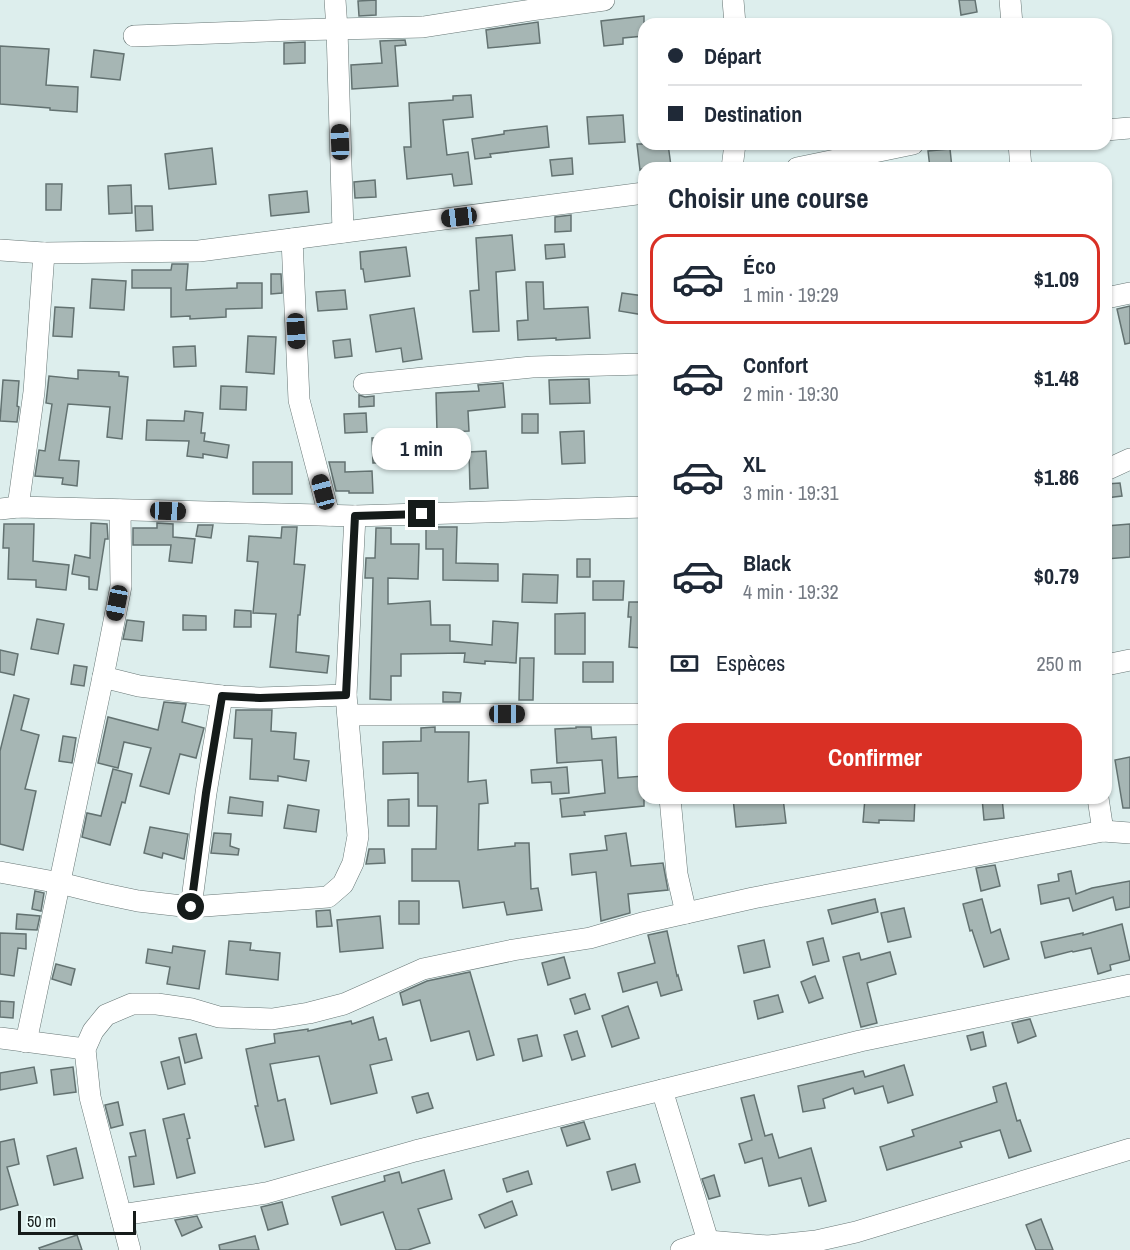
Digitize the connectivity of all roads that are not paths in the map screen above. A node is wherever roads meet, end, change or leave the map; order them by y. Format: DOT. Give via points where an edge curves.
graph roads {
  1 [pos="335,0"];
  2 [pos="604,0"];
  3 [pos="733,0"];
  4 [pos="1010,0"];
  5 [pos="734,18"];
  6 [pos="1012,18"];
  7 [pos="337,29"];
  8 [pos="134,36"];
  9 [pos="1130,128"];
  10 [pos="1112,130"];
  11 [pos="885,150"];
  12 [pos="826,162"];
  13 [pos="638,194"];
  14 [pos="343,232"];
  15 [pos="292,239"];
  16 [pos="0,250"];
  17 [pos="44,253"];
  18 [pos="638,364"];
  19 [pos="364,384"];
  20 [pos="1130,459"];
  21 [pos="1112,467"];
  22 [pos="638,507"];
  23 [pos="9,508"];
  24 [pos="120,510"];
  25 [pos="329,516"];
  26 [pos="355,516"];
  27 [pos="1130,660"];
  28 [pos="1112,664"];
  29 [pos="103,677"];
  30 [pos="222,696"];
  31 [pos="347,705"];
  32 [pos="638,714"];
  33 [pos="671,804"];
  34 [pos="1099,804"];
  35 [pos="1103,831"];
  36 [pos="1130,833"];
  37 [pos="0,872"];
  38 [pos="60,883"];
  39 [pos="191,907"];
  40 [pos="686,913"];
  41 [pos="1130,985"];
  42 [pos="0,1038"];
  43 [pos="26,1042"];
  44 [pos="85,1049"];
  45 [pos="662,1090"];
  46 [pos="1130,1149"];
  47 [pos="122,1215"];
  48 [pos="708,1241"];
  49 [pos="130,1250"];
  50 [pos="681,1250"];
  1 -- 7 [label="street"];
  2 -- 7 [label="street" via="423,27"];
  3 -- 5 [label="street"];
  4 -- 6 [label="street"];
  7 -- 8 [label="street"];
  7 -- 14 [label="street"];
  9 -- 10 [label="street"];
  11 -- 12 [label="street"];
  13 -- 14 [label="street"];
  14 -- 15 [label="street"];
  15 -- 17 [label="street" via="199,251"];
  15 -- 25 [label="street" via="299,400"];
  16 -- 17 [label="street"];
  17 -- 23 [label="street" via="34,392"];
  18 -- 19 [label="street" via="532,367"];
  20 -- 21 [label="street"];
  22 -- 26 [label="street"];
  23 -- 24 [label="street"];
  24 -- 25 [label="street"];
  24 -- 29 [label="street" via="121,586"];
  25 -- 26 [label="street"];
  26 -- 31 [label="street"];
  27 -- 28 [label="street"];
  29 -- 30 [label="street" via="138,686"];
  29 -- 38 [label="street"];
  30 -- 31 [label="street"];
  30 -- 39 [label="street"];
  31 -- 32 [label="street"];
  31 -- 39 [label="street" via="358,836 353,863 343,884 328,897"];
  33 -- 40 [label="street" via="677,874"];
  34 -- 35 [label="street"];
  35 -- 36 [label="street"];
  35 -- 40 [label="street"];
  37 -- 38 [label="street"];
  38 -- 39 [label="street" via="138,901"];
  38 -- 43 [label="street"];
  40 -- 44 [label="street" via="590,938 423,969 344,1004 309,1013 272,1019 219,1017 192,1009 132,1004 106,1015"];
  41 -- 45 [label="street" via="860,1041"];
  42 -- 43 [label="street"];
  43 -- 44 [label="street"];
  44 -- 47 [label="street" via="90,1097"];
  45 -- 47 [label="street" via="415,1151 266,1193"];
  45 -- 48 [label="street"];
  46 -- 48 [label="street" via="816,1241 768,1246"];
  47 -- 49 [label="street"];
  48 -- 50 [label="street"];
}
